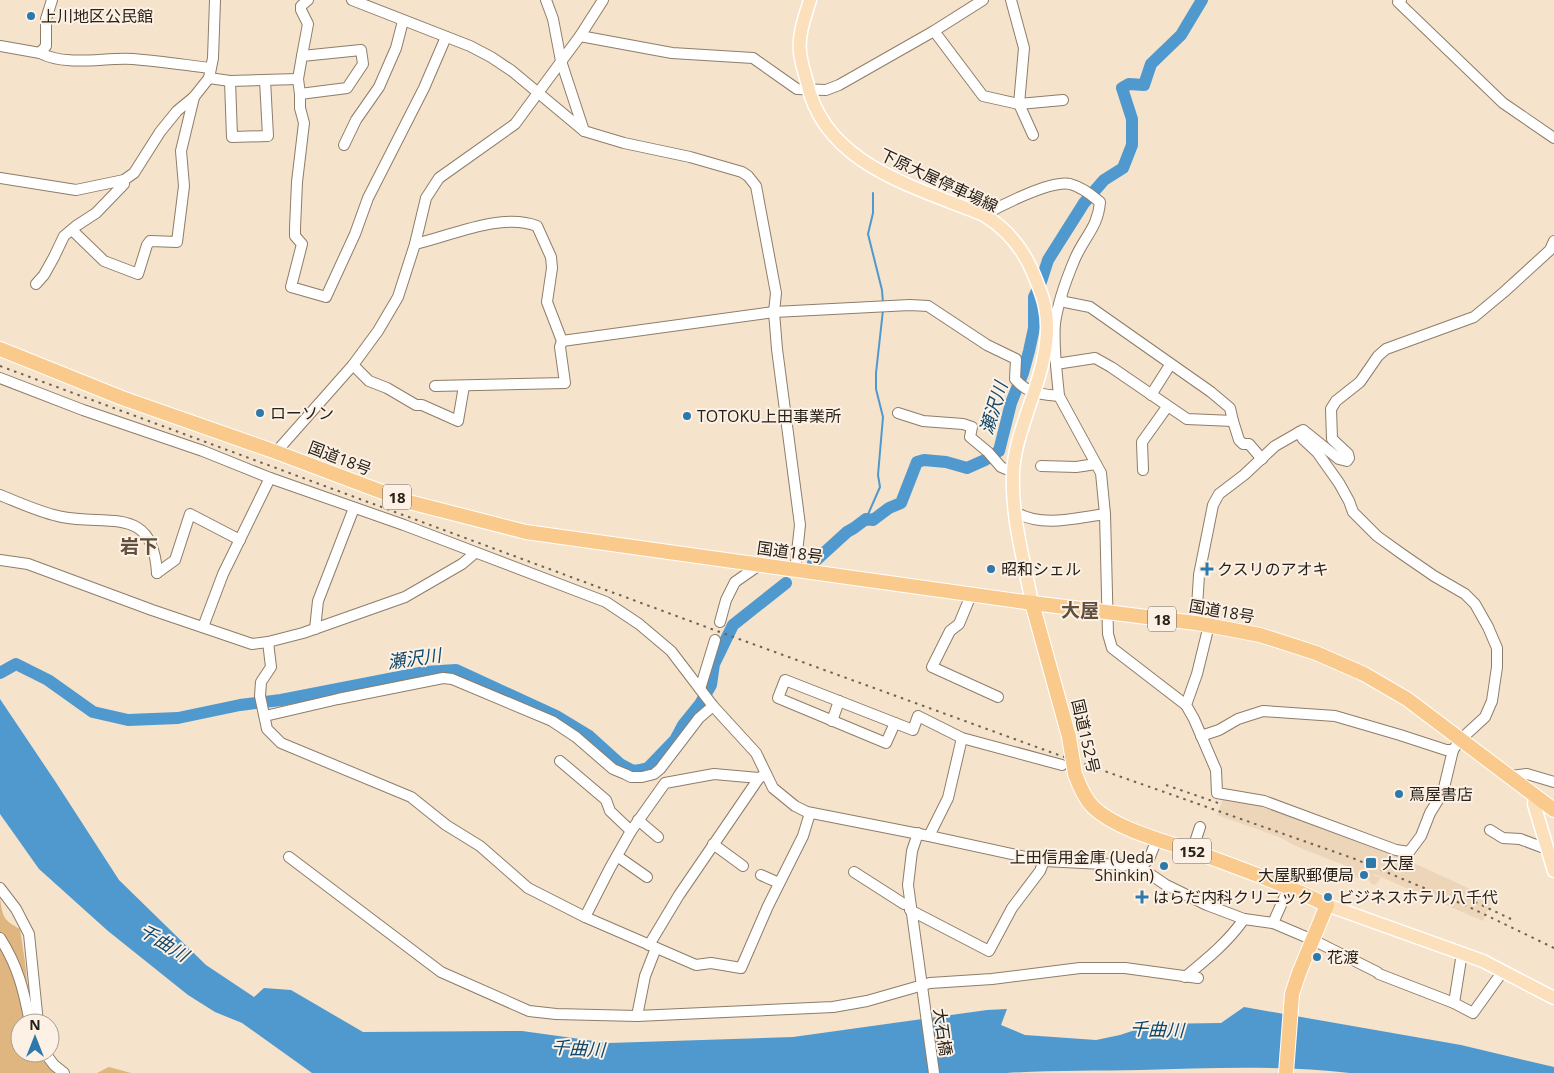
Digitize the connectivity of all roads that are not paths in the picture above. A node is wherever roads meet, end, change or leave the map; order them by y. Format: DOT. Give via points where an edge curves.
graph roads {
  1 [pos="52,0"];
  2 [pos="215,0"];
  3 [pos="308,0"];
  4 [pos="352,0"];
  5 [pos="546,0"];
  6 [pos="603,0"];
  7 [pos="810,0"];
  8 [pos="983,0"];
  9 [pos="1011,0"];
  10 [pos="1401,0"];
  11 [pos="403,21"];
  12 [pos="934,31"];
  13 [pos="580,36"];
  14 [pos="446,37"];
  15 [pos="0,46"];
  16 [pos="40,53"];
  17 [pos="302,56"];
  18 [pos="561,61"];
  19 [pos="210,73"];
  20 [pos="298,79"];
  21 [pos="265,80"];
  22 [pos="230,81"];
  23 [pos="808,89"];
  24 [pos="537,93"];
  25 [pos="300,94"];
  26 [pos="194,97"];
  27 [pos="1063,100"];
  28 [pos="1019,104"];
  29 [pos="584,132"];
  30 [pos="1033,135"];
  31 [pos="1554,138"];
  32 [pos="344,145"];
  33 [pos="0,178"];
  34 [pos="124,180"];
  35 [pos="984,215"];
  36 [pos="72,230"];
  37 [pos="1554,241"];
  38 [pos="415,244"];
  39 [pos="36,284"];
  40 [pos="1061,298"];
  41 [pos="774,312"];
  42 [pos="562,341"];
  43 [pos="0,349"];
  44 [pos="1056,364"];
  45 [pos="353,365"];
  46 [pos="1170,365"];
  47 [pos="0,378"];
  48 [pos="435,386"];
  49 [pos="464,386"];
  50 [pos="1034,393"];
  51 [pos="1151,395"];
  52 [pos="1059,396"];
  53 [pos="1167,407"];
  54 [pos="898,413"];
  55 [pos="1233,421"];
  56 [pos="1299,432"];
  57 [pos="276,452"];
  58 [pos="1262,458"];
  59 [pos="1096,464"];
  60 [pos="1041,466"];
  61 [pos="1144,470"];
  62 [pos="1012,472"];
  63 [pos="270,478"];
  64 [pos="0,495"];
  65 [pos="354,508"];
  66 [pos="1015,512"];
  67 [pos="1105,514"];
  68 [pos="240,540"];
  69 [pos="475,553"];
  70 [pos="0,560"];
  71 [pos="758,566"];
  72 [pos="796,571"];
  73 [pos="971,595"];
  74 [pos="1032,603"];
  75 [pos="1108,612"];
  76 [pos="720,622"];
  77 [pos="1203,624"];
  78 [pos="203,627"];
  79 [pos="315,629"];
  80 [pos="715,640"];
  81 [pos="268,642"];
  82 [pos="701,691"];
  83 [pos="998,697"];
  84 [pos="840,701"];
  85 [pos="712,704"];
  86 [pos="1186,706"];
  87 [pos="264,713"];
  88 [pos="832,720"];
  89 [pos="895,723"];
  90 [pos="1201,736"];
  91 [pos="962,738"];
  92 [pos="1457,745"];
  93 [pos="560,761"];
  94 [pos="1062,765"];
  95 [pos="763,776"];
  96 [pos="1511,776"];
  97 [pos="1554,782"];
  98 [pos="1535,795"];
  99 [pos="1554,810"];
  100 [pos="810,812"];
  101 [pos="638,820"];
  102 [pos="1200,826"];
  103 [pos="1490,830"];
  104 [pos="631,831"];
  105 [pos="918,833"];
  106 [pos="929,836"];
  107 [pos="658,837"];
  108 [pos="1157,839"];
  109 [pos="713,844"];
  110 [pos="1547,849"];
  111 [pos="1192,851"];
  112 [pos="617,856"];
  113 [pos="289,857"];
  114 [pos="1044,861"];
  115 [pos="744,866"];
  116 [pos="1142,866"];
  117 [pos="1554,871"];
  118 [pos="854,872"];
  119 [pos="761,875"];
  120 [pos="647,877"];
  121 [pos="779,883"];
  122 [pos="1289,887"];
  123 [pos="0,888"];
  124 [pos="1328,905"];
  125 [pos="910,907"];
  126 [pos="585,917"];
  127 [pos="1244,920"];
  128 [pos="1273,923"];
  129 [pos="0,938"];
  130 [pos="1313,940"];
  131 [pos="652,947"];
  132 [pos="1462,953"];
  133 [pos="1503,971"];
  134 [pos="1185,977"];
  135 [pos="1198,978"];
  136 [pos="921,985"];
  137 [pos="1554,998"];
  138 [pos="1454,1003"];
  139 [pos="28,1013"];
  140 [pos="37,1013"];
  141 [pos="638,1016"];
  142 [pos="52,1063"];
  143 [pos="64,1073"];
  144 [pos="934,1073"];
  145 [pos="1286,1073"];
  1 -- 16 [label="street" via="46,19 46,46"];
  2 -- 19 [label="street"];
  3 -- 17 [label="street" via="301,6 308,24"];
  4 -- 11 [label="street"];
  5 -- 18 [label="street"];
  6 -- 13 [label="street"];
  7 -- 23 [label="main road, 下原大屋停車場線" via="802,27 800,51"];
  8 -- 12 [label="street"];
  9 -- 28 [label="street" via="1024,48"];
  10 -- 31 [label="street" via="1398,2 1503,103"];
  11 -- 14 [label="street"];
  11 -- 32 [label="street" via="396,48 379,87 356,120"];
  12 -- 23 [label="street" via="839,85 826,90"];
  12 -- 28 [label="street" via="984,96"];
  13 -- 18 [label="street"];
  13 -- 23 [label="street" via="672,52 753,58 797,89"];
  14 -- 24 [label="street" via="491,57"];
  14 -- 25 [label="street" via="368,198 326,297 291,287 302,244 295,236 294,228 304,123"];
  15 -- 16 [label="street"];
  16 -- 19 [label="street" via="51,58 131,59"];
  17 -- 20 [label="street"];
  17 -- 25 [label="street" via="361,50 363,64 347,88"];
  18 -- 24 [label="street"];
  18 -- 29 [label="street"];
  19 -- 22 [label="street"];
  19 -- 26 [label="street"];
  20 -- 21 [label="street"];
  20 -- 25 [label="street"];
  21 -- 22 [label="street"];
  21 -- 22 [label="street" via="268,136 232,137"];
  23 -- 35 [label="main road, 下原大屋停車場線" via="821,120 831,134 859,158 880,173"];
  24 -- 29 [label="street"];
  24 -- 38 [label="street" via="515,124 439,178 426,198"];
  26 -- 34 [label="street" via="178,110 134,173"];
  26 -- 36 [label="street" via="181,152 184,186 177,242 150,242 138,274 104,261"];
  27 -- 28 [label="street"];
  28 -- 30 [label="street"];
  29 -- 41 [label="street" via="690,157 748,176 756,186 776,293"];
  33 -- 34 [label="street" via="76,190"];
  34 -- 36 [label="street" via="124,184 96,213"];
  35 -- 40 [label="street" via="1020,197 1059,184 1086,190 1100,202 1099,216 1075,259"];
  35 -- 50 [label="main road, 下原大屋停車場線" via="1024,252 1046,309 1047,330"];
  36 -- 39 [label="street" via="64,236"];
  37 -- 56 [label="street" via="1550,250 1474,317 1386,349 1378,356 1360,382 1336,401 1332,409 1332,439 1348,454 1347,461 1339,459 1303,430"];
  38 -- 42 [label="street" via="494,223 526,222 537,226 551,257 547,302"];
  38 -- 45 [label="street" via="398,297"];
  40 -- 44 [label="street" via="1055,323"];
  40 -- 46 [label="street" via="1090,308"];
  41 -- 42 [label="street"];
  41 -- 50 [label="street" via="928,306 987,346 1016,359 1015,379"];
  41 -- 72 [label="street" via="800,525"];
  42 -- 49 [label="street" via="564,383"];
  43 -- 57 [label="highway, 国道18号 / 18" via="122,398"];
  44 -- 51 [label="street" via="1094,358"];
  44 -- 52 [label="street"];
  45 -- 49 [label="street" via="369,380 416,405 458,421"];
  45 -- 57 [label="street"];
  46 -- 51 [label="street"];
  46 -- 55 [label="street" via="1230,408"];
  47 -- 63 [label="street"];
  48 -- 49 [label="street"];
  50 -- 52 [label="street"];
  50 -- 62 [label="main road, 下原大屋停車場線" via="1020,432"];
  51 -- 53 [label="street"];
  52 -- 59 [label="street"];
  53 -- 55 [label="street" via="1186,419"];
  53 -- 61 [label="street" via="1142,442"];
  54 -- 62 [label="street" via="972,427 970,437 1001,467"];
  55 -- 58 [label="street" via="1243,444 1249,444"];
  56 -- 58 [label="street"];
  56 -- 92 [label="street" via="1339,483 1353,512 1377,536 1465,594 1488,627 1497,648 1492,701 1485,718"];
  57 -- 71 [label="highway, 国道18号 / 18" via="409,502 494,525"];
  58 -- 77 [label="street" via="1219,494 1212,505 1198,575"];
  59 -- 60 [label="street"];
  59 -- 67 [label="street" via="1101,474"];
  62 -- 66 [label="main road, 下原大屋停車場線"];
  63 -- 65 [label="street"];
  63 -- 68 [label="street"];
  64 -- 68 [label="street" via="63,517 130,523 142,530 151,542 157,573 175,560 190,514"];
  65 -- 69 [label="street"];
  65 -- 79 [label="street" via="318,601"];
  66 -- 67 [label="street" via="1024,518 1054,522"];
  66 -- 74 [label="main road, 下原大屋停車場線"];
  67 -- 75 [label="street"];
  68 -- 78 [label="street"];
  69 -- 79 [label="street" via="405,597"];
  69 -- 82 [label="street" via="606,602 671,651"];
  70 -- 78 [label="street" via="28,564"];
  71 -- 72 [label="highway, 国道18号 / 18"];
  71 -- 76 [label="street" via="735,582"];
  72 -- 73 [label="highway, 国道18号 / 18"];
  73 -- 74 [label="highway, 国道18号 / 18"];
  73 -- 83 [label="street" via="959,624 950,631 932,667"];
  74 -- 75 [label="highway, 国道18号 / 18"];
  74 -- 108 [label="highway, 国道152号 / 152, bridge" via="1069,737 1075,774 1086,796 1097,810 1124,826"];
  75 -- 77 [label="highway, 国道18号 / 18"];
  75 -- 86 [label="street" via="1112,648"];
  77 -- 86 [label="street" via="1197,674"];
  77 -- 92 [label="highway, 国道18号 / 18" via="1288,643 1364,674 1407,699"];
  78 -- 81 [label="street" via="252,644"];
  79 -- 81 [label="street"];
  80 -- 82 [label="street"];
  81 -- 87 [label="street" via="271,667 261,682 260,696"];
  82 -- 85 [label="street"];
  84 -- 88 [label="street"];
  84 -- 88 [label="street" via="785,680 778,698"];
  84 -- 89 [label="street"];
  85 -- 87 [label="street" via="660,769 642,777 631,777 613,768 552,721 452,679 443,678"];
  85 -- 95 [label="street" via="756,753"];
  86 -- 90 [label="street"];
  87 -- 126 [label="street" via="267,729 282,743 411,797 480,846 528,888"];
  88 -- 89 [label="street" via="886,743"];
  89 -- 91 [label="street" via="913,730 918,716"];
  90 -- 92 [label="street" via="1263,711 1335,716 1446,750"];
  90 -- 92 [label="street" via="1216,770 1217,793 1264,801 1409,852 1421,836 1443,792"];
  91 -- 94 [label="street"];
  91 -- 106 [label="street" via="948,798"];
  92 -- 96 [label="highway, 国道18号 / 18"];
  93 -- 104 [label="street" via="606,800 610,811"];
  95 -- 100 [label="street" via="783,798"];
  95 -- 101 [label="street" via="714,774 665,783"];
  95 -- 109 [label="street"];
  96 -- 97 [label="street" via="1527,774"];
  96 -- 98 [label="highway, 国道18号 / 18"];
  98 -- 99 [label="highway, 国道18号 / 18"];
  98 -- 110 [label="main road" via="1534,804"];
  100 -- 105 [label="street"];
  100 -- 121 [label="street" via="803,836"];
  101 -- 104 [label="street"];
  101 -- 107 [label="street"];
  102 -- 111 [label="street"];
  103 -- 110 [label="street" via="1503,838 1520,839"];
  104 -- 112 [label="street"];
  105 -- 106 [label="street"];
  105 -- 125 [label="street, 大石橋" via="909,869"];
  106 -- 114 [label="street"];
  108 -- 111 [label="highway, 国道152号 / 152"];
  108 -- 116 [label="street" via="1149,859"];
  109 -- 115 [label="street"];
  109 -- 131 [label="street"];
  110 -- 117 [label="main road"];
  111 -- 122 [label="highway, 国道152号 / 152"];
  112 -- 120 [label="street"];
  112 -- 126 [label="street"];
  113 -- 141 [label="street" via="441,972 529,1011"];
  114 -- 116 [label="street"];
  114 -- 125 [label="street" via="1012,908 989,951"];
  116 -- 127 [label="street" via="1166,885"];
  118 -- 125 [label="street"];
  119 -- 121 [label="street"];
  121 -- 131 [label="street" via="741,968 696,965"];
  122 -- 124 [label="highway, 国道152号 / 152"];
  122 -- 128 [label="street"];
  123 -- 140 [label="street" via="29,934"];
  124 -- 130 [label="highway"];
  124 -- 132 [label="main road"];
  125 -- 136 [label="street, 大石橋"];
  126 -- 131 [label="street"];
  127 -- 128 [label="street"];
  127 -- 134 [label="street" via="1214,954"];
  128 -- 130 [label="street"];
  129 -- 139 [label="street" via="17,970"];
  130 -- 138 [label="street" via="1379,974"];
  130 -- 145 [label="highway" via="1292,994"];
  131 -- 141 [label="street"];
  132 -- 133 [label="main road"];
  132 -- 138 [label="street"];
  133 -- 137 [label="main road"];
  133 -- 138 [label="street" via="1473,1013"];
  134 -- 135 [label="street"];
  134 -- 136 [label="street" via="1125,968 1080,968"];
  136 -- 141 [label="street" via="867,1001 833,1006"];
  136 -- 144 [label="street, 大石橋"];
  142 -- 143 [label="street"];
}
